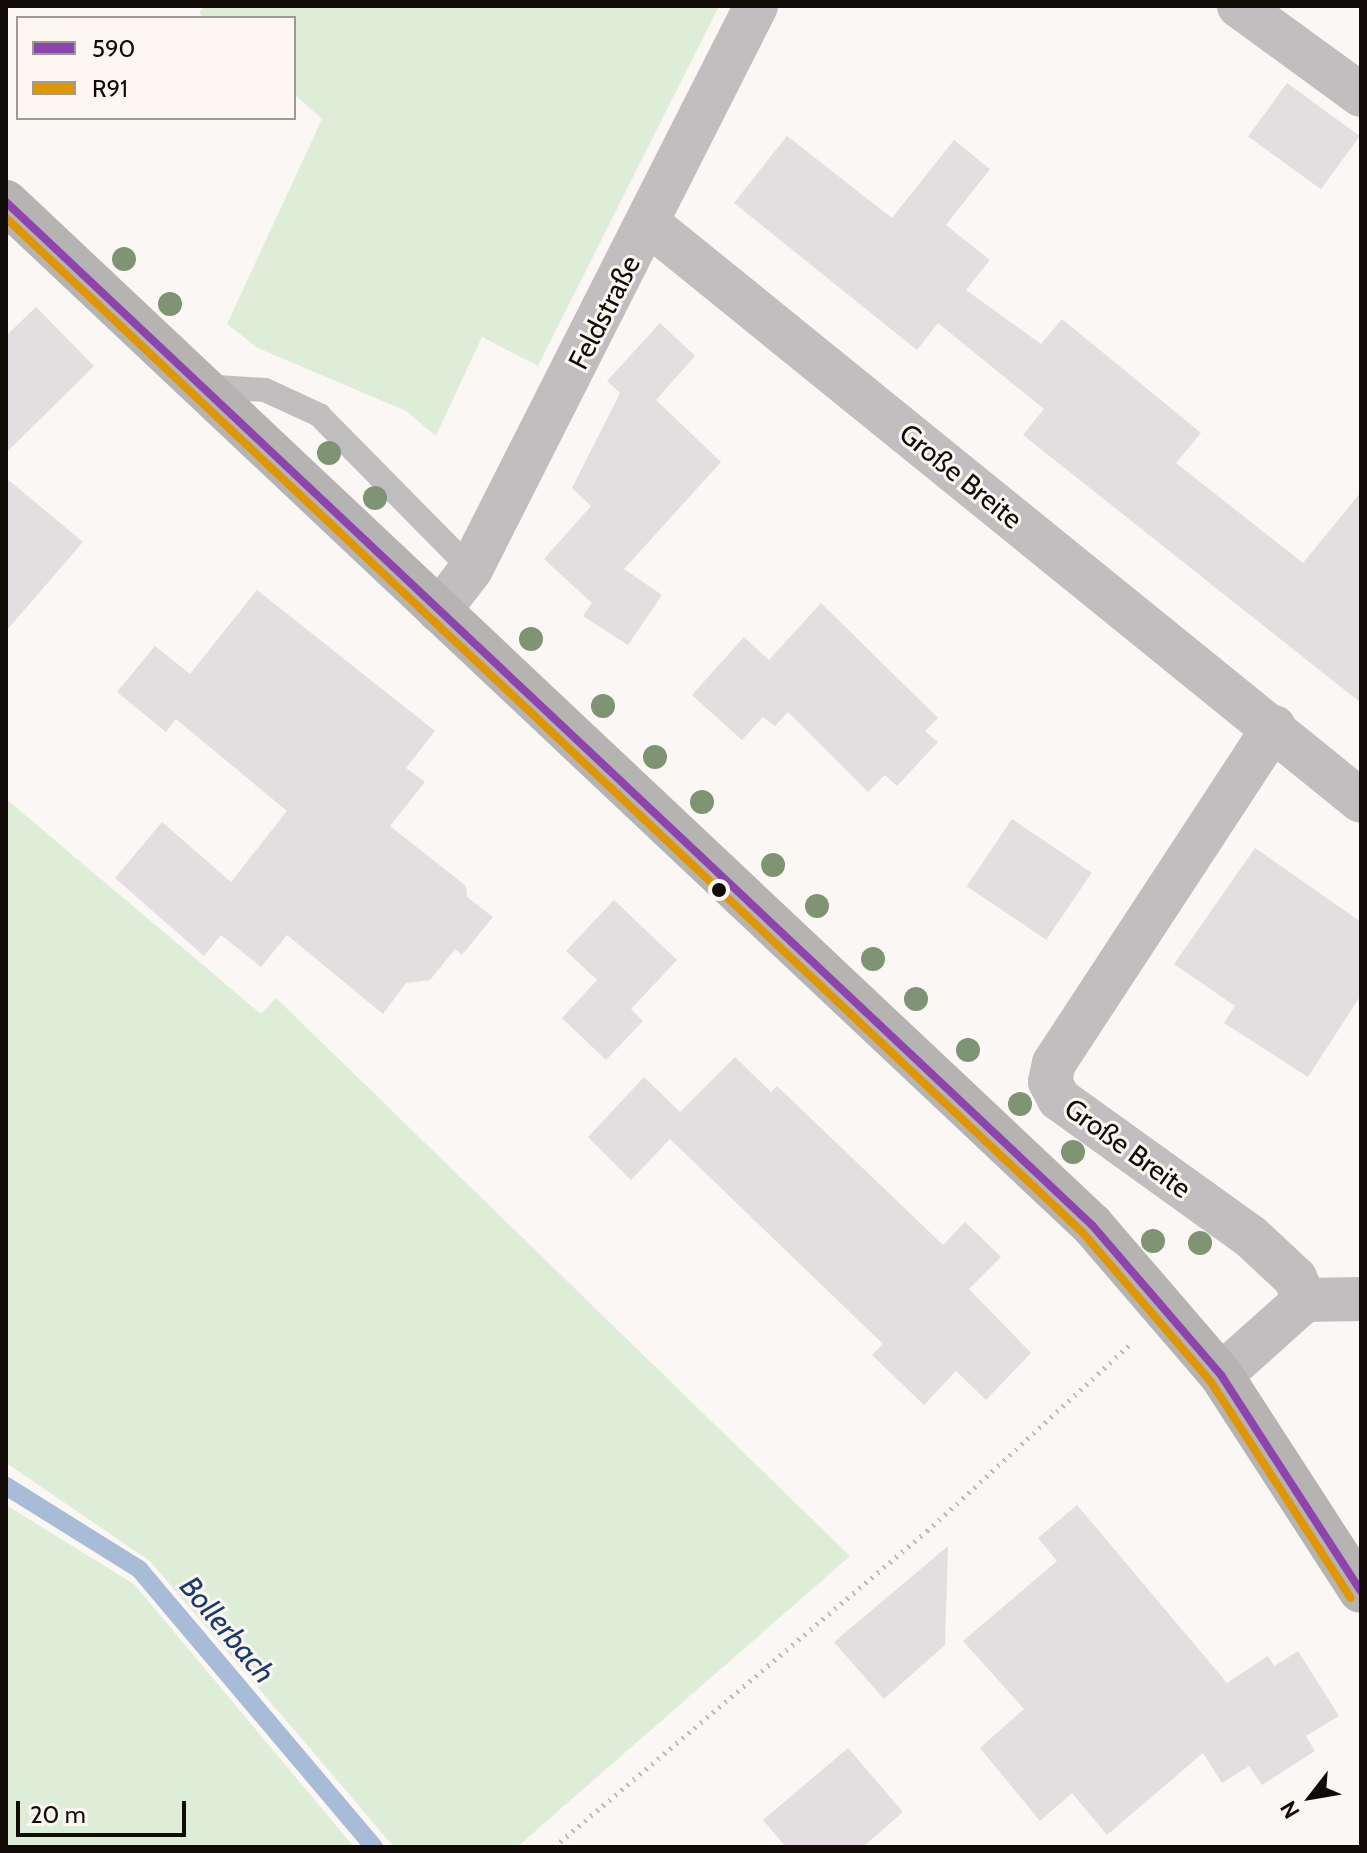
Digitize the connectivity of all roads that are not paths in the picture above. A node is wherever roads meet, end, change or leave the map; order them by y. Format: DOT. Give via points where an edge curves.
graph roads {
  1 [pos="756,6"];
  2 [pos="1239,6"];
  3 [pos="1361,95"];
  4 [pos="6,202"];
  5 [pos="649,224"];
  6 [pos="203,386"];
  7 [pos="471,569"];
  8 [pos="439,611"];
  9 [pos="1274,727"];
  10 [pos="1361,801"];
  11 [pos="1361,1299"];
  12 [pos="1305,1300"];
  13 [pos="1221,1375"];
  14 [pos="1361,1591"];
  1 -- 5 [label="street, Feldstraße"];
  2 -- 3 [label="street"];
  4 -- 6 [label="main road"];
  5 -- 7 [label="street, Feldstraße"];
  5 -- 9 [label="street, Große Breite"];
  6 -- 7 [label="lane" via="265,390 319,415"];
  6 -- 8 [label="main road"];
  7 -- 8 [label="street, Feldstraße"];
  8 -- 13 [label="main road" via="914,1050 1168,1308"];
  9 -- 10 [label="street, Große Breite"];
  9 -- 12 [label="street, Große Breite" via="1054,1063 1050,1082 1059,1099 1250,1236 1295,1278"];
  11 -- 12 [label="street"];
  12 -- 13 [label="street"];
  13 -- 14 [label="main road"];
}
